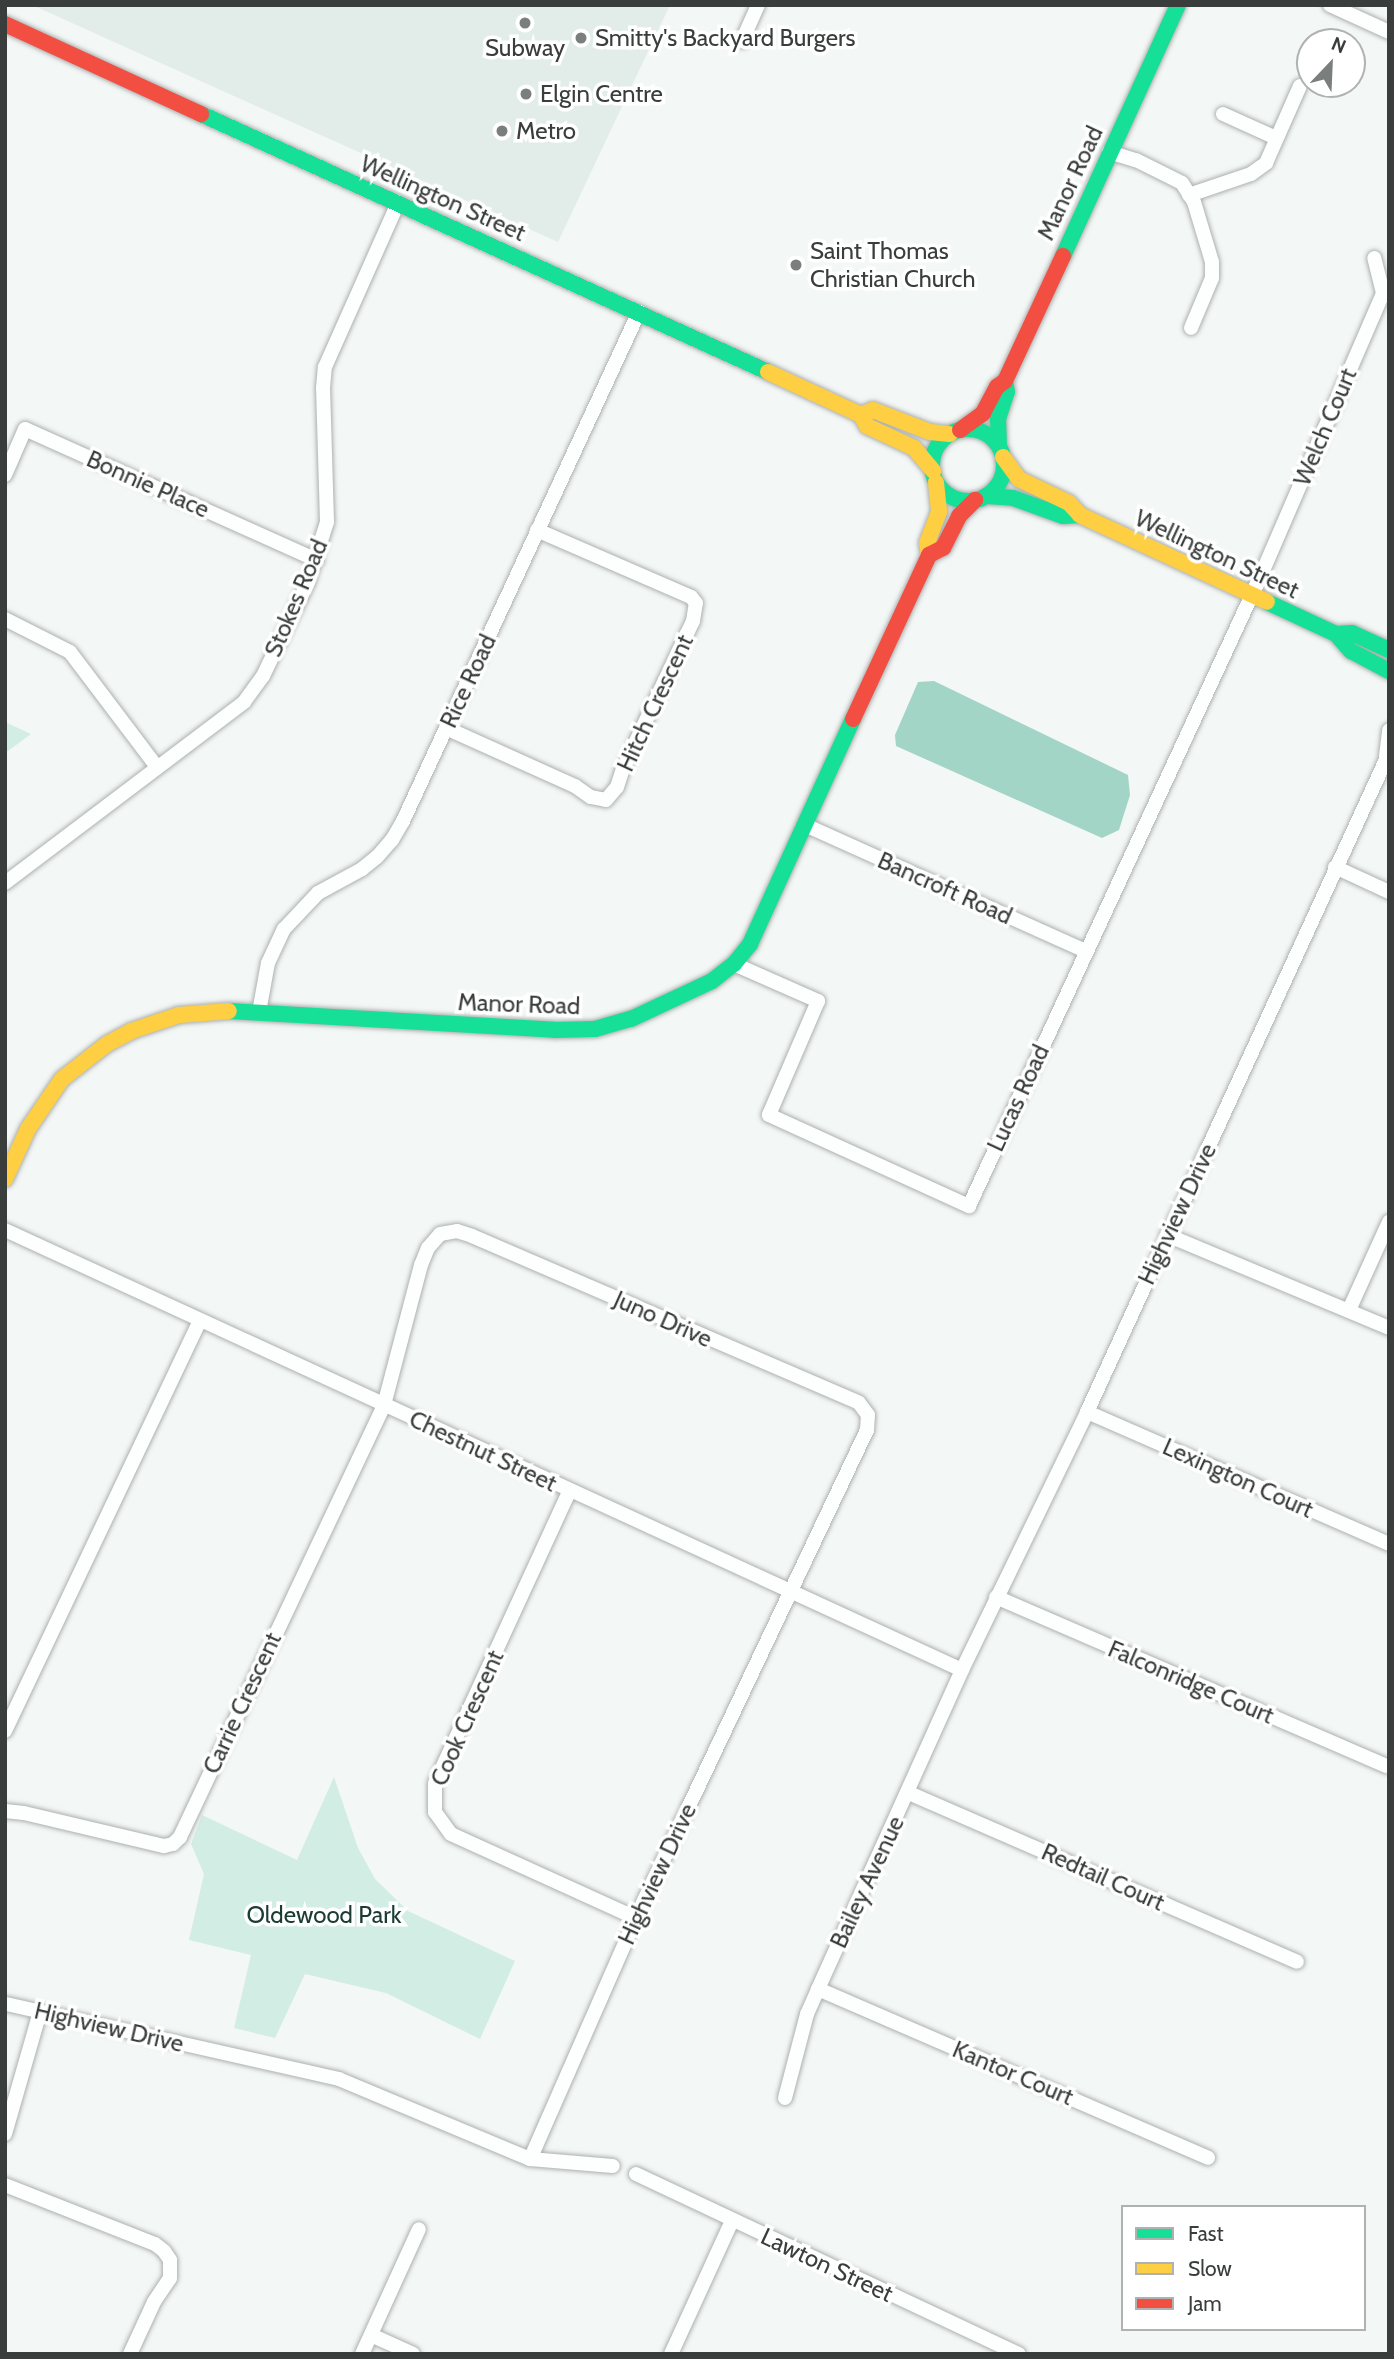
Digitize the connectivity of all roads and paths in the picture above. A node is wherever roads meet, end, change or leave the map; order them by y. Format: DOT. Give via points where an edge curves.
graph roads {
  1 [pos="758,5"];
  2 [pos="1178,5"];
  3 [pos="1330,5"];
  4 [pos="5,24"];
  5 [pos="1389,32"];
  6 [pos="742,41"];
  7 [pos="1296,95"];
  8 [pos="1223,114"];
  9 [pos="1276,138"];
  10 [pos="1109,152"];
  11 [pos="1189,195"];
  12 [pos="398,203"];
  13 [pos="1374,258"];
  14 [pos="639,312"];
  15 [pos="1191,328"];
  16 [pos="1005,381"];
  17 [pos="861,415"];
  18 [pos="955,432"];
  19 [pos="1001,452"];
  20 [pos="5,474"];
  21 [pos="934,476"];
  22 [pos="980,498"];
  23 [pos="1080,515"];
  24 [pos="537,530"];
  25 [pos="929,555"];
  26 [pos="317,560"];
  27 [pos="1252,595"];
  28 [pos="5,619"];
  29 [pos="1336,634"];
  30 [pos="1389,650"];
  31 [pos="1389,671"];
  32 [pos="446,728"];
  33 [pos="1389,730"];
  34 [pos="1387,754"];
  35 [pos="158,767"];
  36 [pos="805,825"];
  37 [pos="1335,867"];
  38 [pos="5,883"];
  39 [pos="1389,892"];
  40 [pos="1085,951"];
  41 [pos="734,964"];
  42 [pos="259,1012"];
  43 [pos="5,1179"];
  44 [pos="1389,1222"];
  45 [pos="5,1230"];
  46 [pos="1167,1235"];
  47 [pos="1349,1310"];
  48 [pos="200,1321"];
  49 [pos="1389,1328"];
  50 [pos="384,1405"];
  51 [pos="1087,1412"];
  52 [pos="569,1492"];
  53 [pos="1389,1544"];
  54 [pos="789,1592"];
  55 [pos="996,1598"];
  56 [pos="962,1670"];
  57 [pos="5,1731"];
  58 [pos="1387,1766"];
  59 [pos="909,1793"];
  60 [pos="5,1811"];
  61 [pos="636,1919"];
  62 [pos="1297,1962"];
  63 [pos="818,1989"];
  64 [pos="5,2004"];
  65 [pos="40,2012"];
  66 [pos="785,2098"];
  67 [pos="5,2134"];
  68 [pos="1208,2158"];
  69 [pos="530,2159"];
  70 [pos="613,2166"];
  71 [pos="636,2174"];
  72 [pos="5,2185"];
  73 [pos="732,2221"];
  74 [pos="419,2229"];
  75 [pos="371,2335"];
  76 [pos="130,2354"];
  77 [pos="362,2354"];
  78 [pos="413,2354"];
  79 [pos="671,2354"];
  80 [pos="1019,2354"];
  1 -- 6 [label="street"];
  2 -- 10 [label="street, Manor Road"];
  3 -- 5 [label="street"];
  4 -- 12 [label="street, Wellington Street"];
  7 -- 9 [label="street"];
  8 -- 9 [label="street"];
  9 -- 11 [label="street" via="1266,163 1251,174"];
  10 -- 11 [label="street" via="1182,183"];
  10 -- 16 [label="street, Manor Road"];
  11 -- 15 [label="street" via="1212,262 1212,278"];
  12 -- 14 [label="street, Wellington Street"];
  12 -- 26 [label="street, Stokes Road" via="325,367 327,522"];
  13 -- 27 [label="street, Welch Court" via="1383,293"];
  14 -- 17 [label="street, Wellington Street"];
  14 -- 24 [label="street, Rice Road"];
  16 -- 18 [label="street, Manor Road" via="983,413"];
  16 -- 19 [label="street, Manor Road" via="1007,393 998,419"];
  17 -- 18 [label="street, Wellington Street" via="873,410 930,432"];
  17 -- 21 [label="street, Wellington Street" via="867,426 921,453"];
  18 -- 19 [label="street" via="981,431"];
  18 -- 21 [label="street" via="936,449"];
  19 -- 22 [label="street" via="1001,480"];
  19 -- 23 [label="street, Wellington Street" via="1019,480 1069,503"];
  20 -- 26 [label="street, Bonnie Place" via="25,429"];
  21 -- 22 [label="street" via="953,497"];
  21 -- 25 [label="street" via="939,511 927,543"];
  22 -- 23 [label="street, Wellington Street" via="1013,498 1063,516"];
  22 -- 25 [label="street, Manor Road" via="959,516 943,548"];
  23 -- 27 [label="street, Wellington Street"];
  24 -- 32 [label="street, Rice Road"];
  24 -- 32 [label="street, Hitch Crescent" via="696,603 693,621 617,787 606,800 591,797"];
  25 -- 36 [label="street, Manor Road"];
  26 -- 35 [label="street, Stokes Road" via="255,690"];
  27 -- 29 [label="street, Wellington Street"];
  27 -- 40 [label="street, Lucas Road"];
  28 -- 35 [label="street" via="70,652"];
  29 -- 30 [label="street, Wellington Street" via="1352,633"];
  29 -- 31 [label="street, Wellington Street" via="1351,651"];
  32 -- 42 [label="street, Rice Road" via="392,840 362,869 317,893 284,929 268,963"];
  33 -- 34 [label="street, Highview Drive"];
  34 -- 37 [label="street, Highview Drive"];
  35 -- 38 [label="street, Stokes Road"];
  36 -- 40 [label="street, Bancroft Road"];
  36 -- 41 [label="street, Manor Road" via="750,944"];
  37 -- 39 [label="street"];
  37 -- 46 [label="street, Highview Drive"];
  40 -- 41 [label="street, Lucas Road" via="969,1206 769,1115 818,1001"];
  41 -- 42 [label="street, Manor Road" via="686,995 595,1029"];
  42 -- 43 [label="street, Manor Road" via="179,1015 107,1044 62,1079 28,1129"];
  44 -- 47 [label="street"];
  45 -- 48 [label="street, Chestnut Street"];
  46 -- 47 [label="street"];
  46 -- 51 [label="street, Highview Drive"];
  47 -- 49 [label="street"];
  48 -- 50 [label="street, Chestnut Street"];
  48 -- 57 [label="street"];
  50 -- 52 [label="street, Chestnut Street"];
  50 -- 54 [label="street, Juno Drive" via="428,1248 440,1234 457,1231 859,1403 869,1425"];
  50 -- 60 [label="street, Carrie Crescent" via="180,1837 164,1846"];
  51 -- 53 [label="street, Lexington Court"];
  51 -- 55 [label="street, Highview Drive"];
  52 -- 54 [label="street, Chestnut Street"];
  52 -- 61 [label="street, Cook Crescent" via="435,1784 435,1812 451,1834"];
  54 -- 56 [label="street, Chestnut Street"];
  54 -- 61 [label="street, Highview Drive"];
  55 -- 56 [label="street, Highview Drive"];
  55 -- 58 [label="street, Falconridge Court"];
  56 -- 59 [label="street, Bailey Avenue"];
  59 -- 62 [label="street, Redtail Court"];
  59 -- 63 [label="street, Bailey Avenue"];
  61 -- 69 [label="street, Highview Drive"];
  63 -- 66 [label="street, Bailey Avenue"];
  63 -- 68 [label="street, Kantor Court"];
  64 -- 65 [label="street, Highview Drive"];
  65 -- 67 [label="street"];
  65 -- 69 [label="street, Highview Drive" via="339,2079"];
  69 -- 70 [label="street, Highview Drive"];
  71 -- 73 [label="street, Lawton Street"];
  72 -- 76 [label="street" via="164,2250 170,2259 170,2278"];
  73 -- 79 [label="street"];
  73 -- 80 [label="street, Lawton Street"];
  74 -- 75 [label="street"];
  75 -- 77 [label="street"];
  75 -- 78 [label="street"];
}
